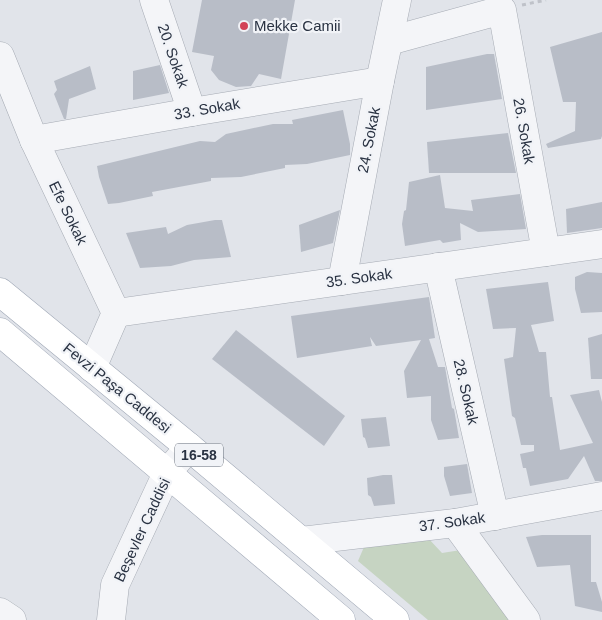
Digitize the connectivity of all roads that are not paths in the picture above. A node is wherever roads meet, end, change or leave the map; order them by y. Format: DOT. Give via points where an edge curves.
graph roads {
  1 [pos="154,0"];
  2 [pos="398,0"];
  3 [pos="389,41"];
  4 [pos="0,56"];
  5 [pos="380,81"];
  6 [pos="192,112"];
  7 [pos="34,140"];
  8 [pos="602,244"];
  9 [pos="546,252"];
  10 [pos="438,267"];
  11 [pos="342,281"];
  12 [pos="0,292"];
  13 [pos="116,313"];
  14 [pos="0,332"];
  15 [pos="92,368"];
  16 [pos="189,447"];
  17 [pos="167,473"];
  18 [pos="602,496"];
  19 [pos="495,516"];
  20 [pos="455,523"];
  21 [pos="301,541"];
  22 [pos="111,620"];
  23 [pos="341,620"];
  24 [pos="395,620"];
  25 [pos="526,620"];
  1 -- 6 [label="street, 20. Sokak"];
  2 -- 3 [label="street, 24. Sokak"];
  3 -- 5 [label="street, 24. Sokak"];
  3 -- 9 [label="street, 26. Sokak" via="502,10"];
  4 -- 7 [label="street, Efe Sokak"];
  5 -- 6 [label="street, 33. Sokak"];
  5 -- 11 [label="street, 24. Sokak"];
  6 -- 7 [label="street, 33. Sokak"];
  7 -- 13 [label="street, Efe Sokak"];
  8 -- 9 [label="street, 35. Sokak"];
  9 -- 10 [label="street, 35. Sokak"];
  10 -- 11 [label="street, 35. Sokak"];
  10 -- 19 [label="street, 28. Sokak"];
  11 -- 13 [label="street, 35. Sokak"];
  12 -- 15 [label="main road, Fevzi Paşa Caddesi / 16-58"];
  13 -- 15 [label="street"];
  14 -- 17 [label="main road, 16-58"];
  15 -- 16 [label="main road, Fevzi Paşa Caddesi / 16-58"];
  16 -- 17 [label="street, Beşevler Caddisi"];
  16 -- 21 [label="main road, Fevzi Paşa Caddesi / 16-58"];
  17 -- 22 [label="street, Beşevler Caddisi" via="115,585"];
  17 -- 23 [label="main road, 16-58"];
  18 -- 19 [label="street, 37. Sokak"];
  19 -- 20 [label="street, 37. Sokak"];
  20 -- 21 [label="street, 37. Sokak"];
  20 -- 25 [label="street"];
  21 -- 24 [label="main road, Fevzi Paşa Caddesi / 16-58"];
}
